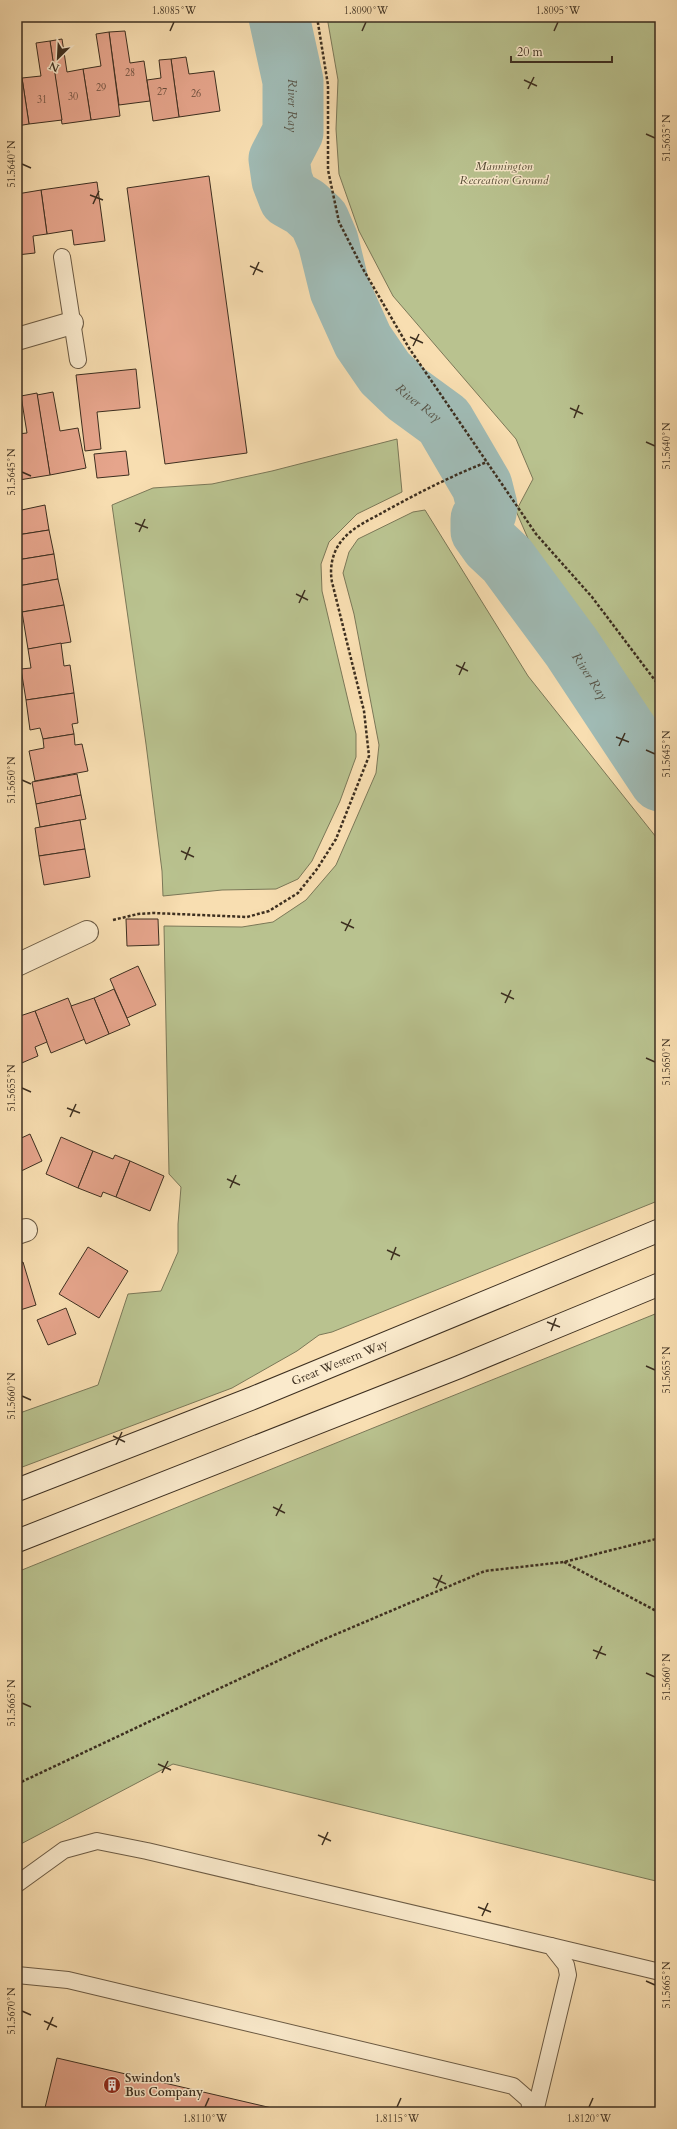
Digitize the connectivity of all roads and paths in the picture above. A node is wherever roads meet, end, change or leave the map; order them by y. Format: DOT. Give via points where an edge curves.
graph roads {
  1 [pos="317,17"];
  2 [pos="62,257"];
  3 [pos="72,323"];
  4 [pos="17,339"];
  5 [pos="78,360"];
  6 [pos="487,462"];
  7 [pos="660,687"];
  8 [pos="87,932"];
  9 [pos="17,964"];
  10 [pos="660,1230"];
  11 [pos="660,1284"];
  12 [pos="17,1490"];
  13 [pos="660,1538"];
  14 [pos="17,1541"];
  15 [pos="564,1562"];
  16 [pos="660,1613"];
  17 [pos="17,1784"];
  18 [pos="17,1884"];
  19 [pos="551,1946"];
  20 [pos="660,1972"];
  21 [pos="17,1975"];
  22 [pos="530,2112"];
  23 [pos="535,2112"];
  1 -- 6 [label="path" via="328,85 328,170 339,222 392,321"];
  2 -- 3 [label="lane"];
  3 -- 4 [label="main road"];
  3 -- 5 [label="lane"];
  6 -- 7 [label="path" via="536,534 592,597"];
  6 -- 8 [label="path" via="365,522 345,537 335,551 330,569 364,711 369,756 336,839 298,893 270,911 247,917 138,914 122,917"];
  8 -- 9 [label="main road"];
  10 -- 12 [label="main road, Great Western Way" via="268,1392"];
  11 -- 14 [label="main road" via="459,1367"];
  13 -- 15 [label="path"];
  15 -- 16 [label="path"];
  15 -- 17 [label="path" via="485,1571 320,1641"];
  18 -- 19 [label="lane" via="64,1850 97,1841"];
  19 -- 20 [label="lane"];
  19 -- 23 [label="lane" via="566,1965 568,1975"];
  21 -- 22 [label="lane" via="68,1980 513,2086 529,2100"];
}
